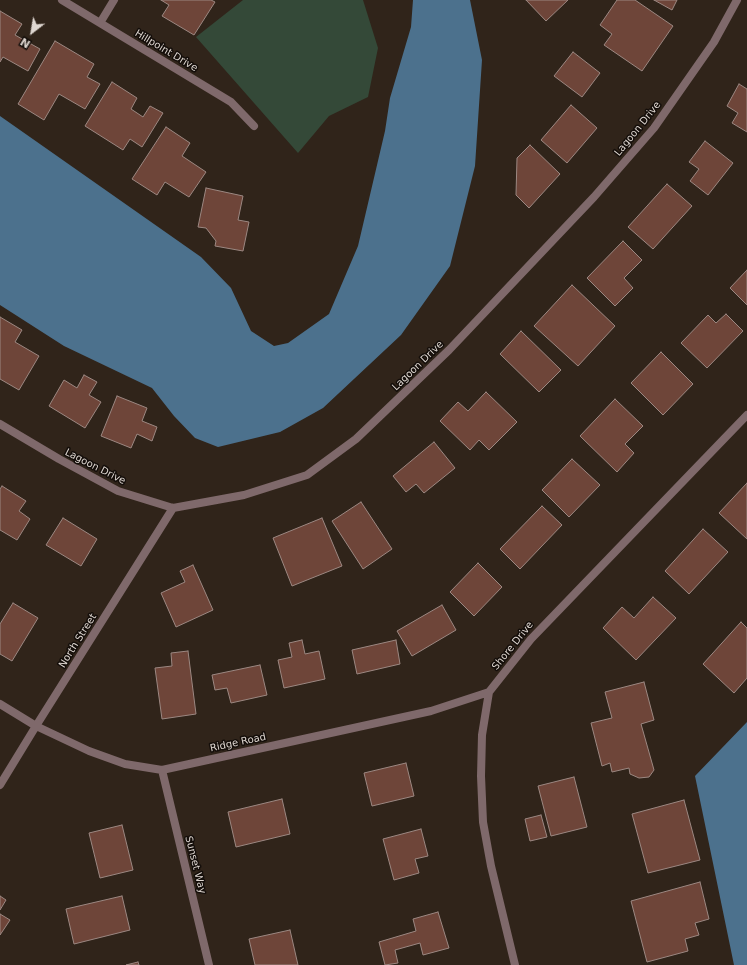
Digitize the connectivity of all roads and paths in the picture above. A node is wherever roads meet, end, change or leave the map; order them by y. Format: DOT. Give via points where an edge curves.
graph roads {
  1 [pos="62,0"];
  2 [pos="114,0"];
  3 [pos="737,0"];
  4 [pos="100,23"];
  5 [pos="254,126"];
  6 [pos="747,415"];
  7 [pos="0,424"];
  8 [pos="173,508"];
  9 [pos="489,692"];
  10 [pos="0,704"];
  11 [pos="36,726"];
  12 [pos="162,770"];
  13 [pos="0,786"];
  14 [pos="209,965"];
  15 [pos="515,965"];
  1 -- 4 [label="street, Hillpoint Drive"];
  2 -- 4 [label="street"];
  3 -- 8 [label="street, Lagoon Drive" via="714,42 654,128 518,278 449,350 356,439 307,475 244,495"];
  4 -- 5 [label="street, Hillpoint Drive" via="231,102"];
  6 -- 9 [label="street, Shore Drive" via="531,639"];
  7 -- 8 [label="street, Lagoon Drive" via="118,491"];
  8 -- 11 [label="street, North Street"];
  9 -- 12 [label="street, Ridge Road" via="431,711"];
  9 -- 15 [label="street, Shore Drive" via="482,735 483,822"];
  10 -- 11 [label="street, Ridge Road"];
  11 -- 12 [label="street, Ridge Road" via="88,751 125,764"];
  11 -- 13 [label="street, North Street"];
  12 -- 14 [label="street, Sunset Way"];
}
